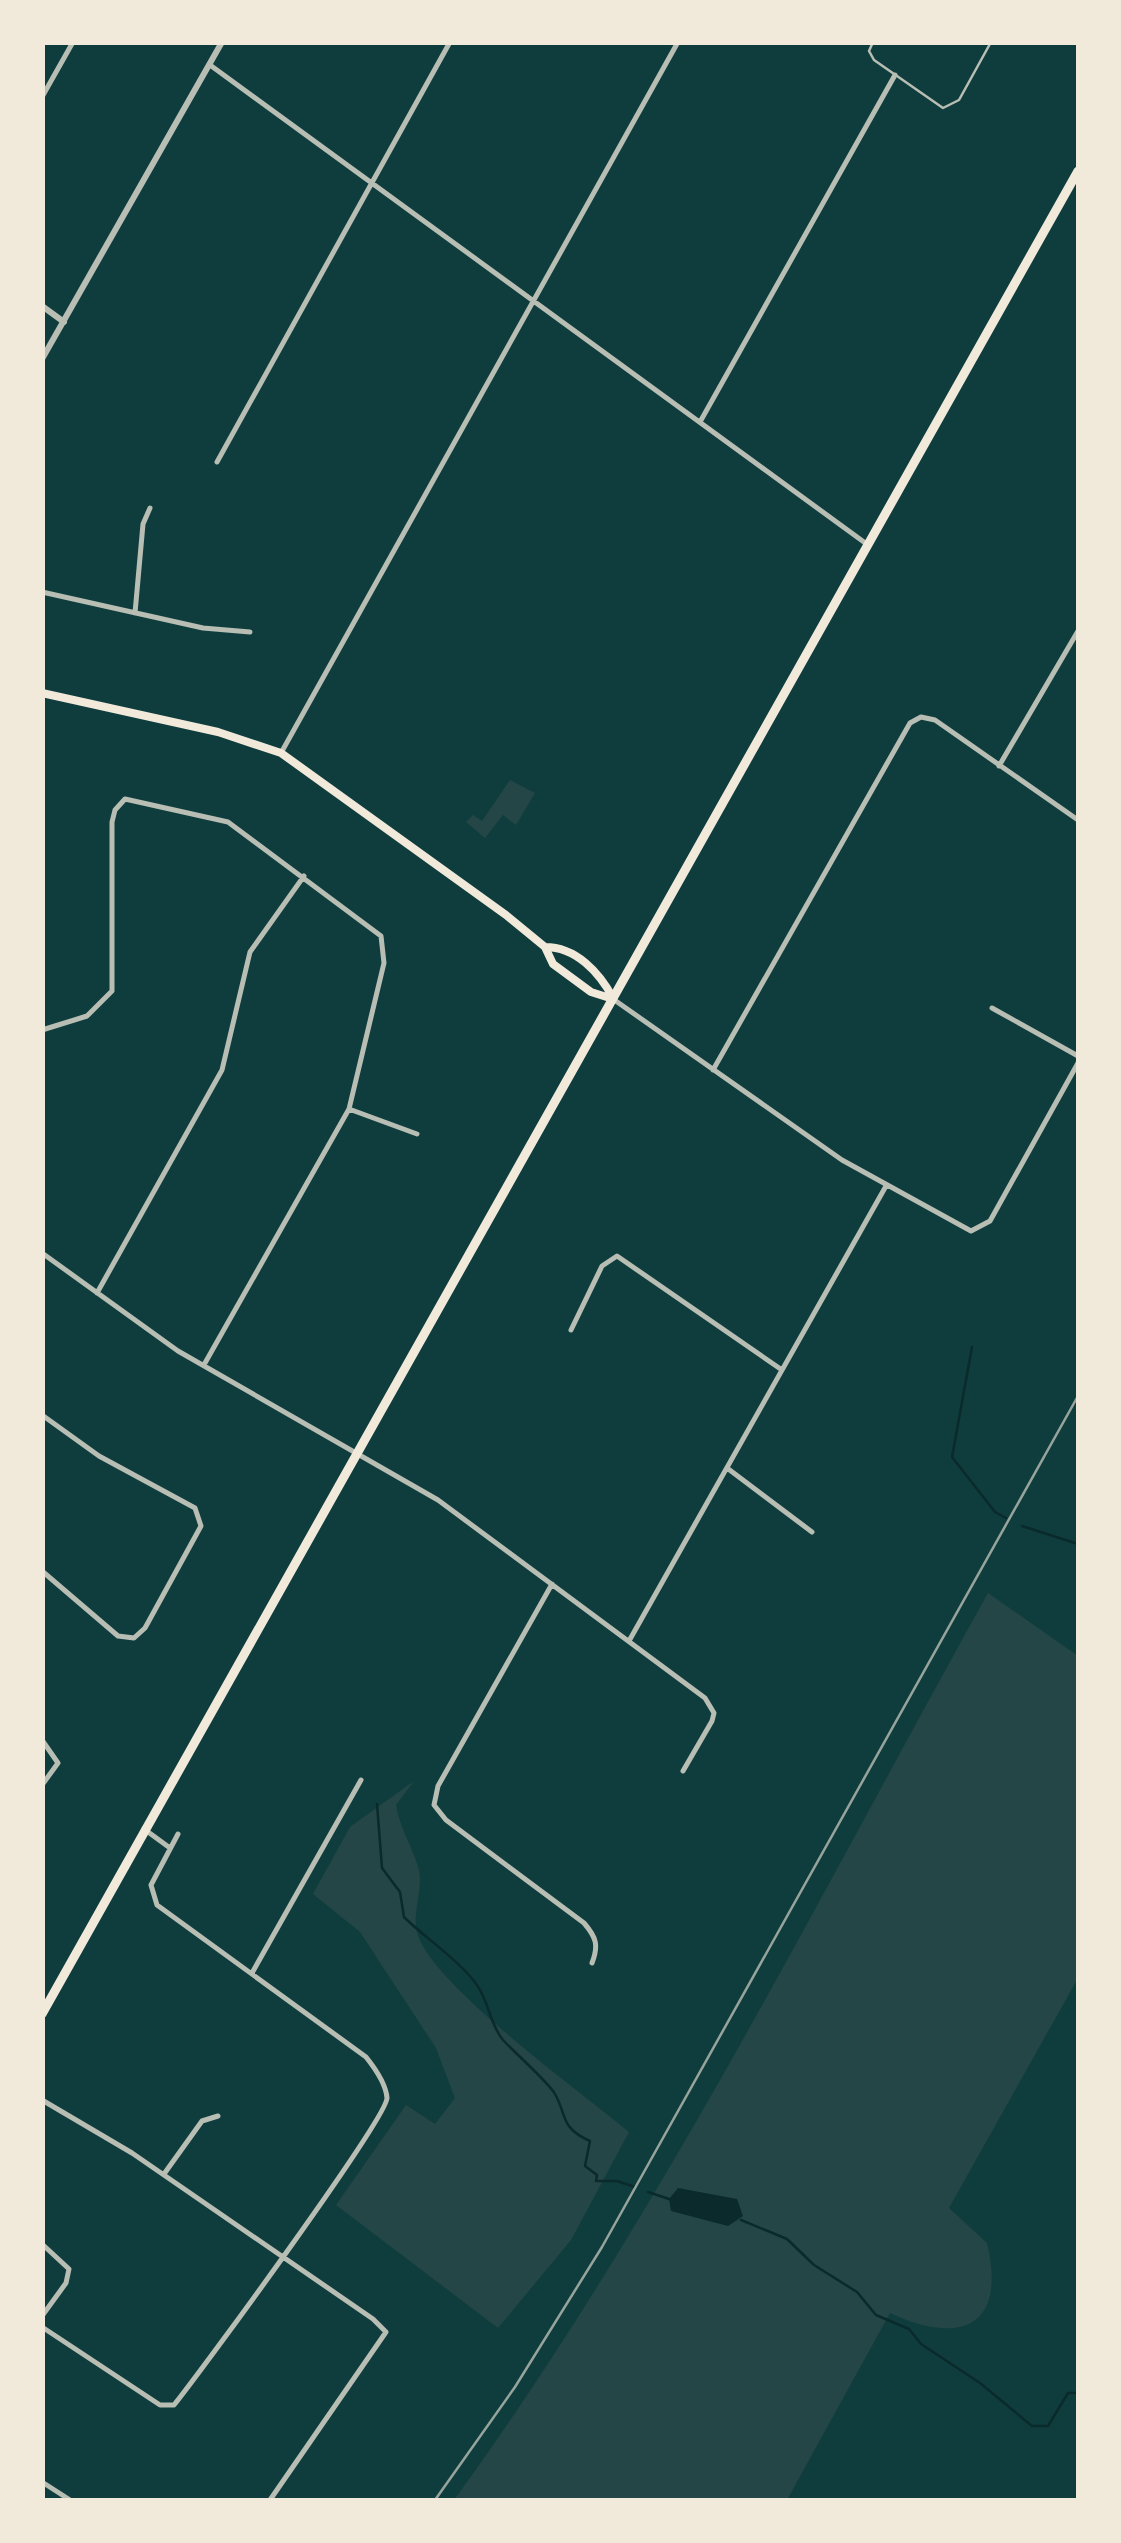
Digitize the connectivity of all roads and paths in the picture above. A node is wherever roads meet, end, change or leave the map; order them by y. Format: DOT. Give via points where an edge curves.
graph roads {
  1 [pos="73,42"];
  2 [pos="222,42"];
  3 [pos="450,42"];
  4 [pos="678,42"];
  5 [pos="873,42"];
  6 [pos="992,42"];
  7 [pos="210,64"];
  8 [pos="894,75"];
  9 [pos="42,97"];
  10 [pos="1078,171"];
  11 [pos="372,183"];
  12 [pos="533,300"];
  13 [pos="42,306"];
  14 [pos="64,322"];
  15 [pos="42,359"];
  16 [pos="700,422"];
  17 [pos="217,462"];
  18 [pos="150,508"];
  19 [pos="868,545"];
  20 [pos="42,592"];
  21 [pos="136,612"];
  22 [pos="1078,631"];
  23 [pos="250,632"];
  24 [pos="42,693"];
  25 [pos="281,753"];
  26 [pos="999,766"];
  27 [pos="1078,820"];
  28 [pos="304,876"];
  29 [pos="545,947"];
  30 [pos="613,999"];
  31 [pos="992,1008"];
  32 [pos="42,1030"];
  33 [pos="1078,1060"];
  34 [pos="713,1070"];
  35 [pos="349,1109"];
  36 [pos="417,1134"];
  37 [pos="886,1186"];
  38 [pos="42,1253"];
  39 [pos="96,1293"];
  40 [pos="571,1330"];
  41 [pos="205,1364"];
  42 [pos="782,1370"];
  43 [pos="42,1415"];
  44 [pos="358,1450"];
  45 [pos="727,1468"];
  46 [pos="812,1532"];
  47 [pos="42,1571"];
  48 [pos="552,1584"];
  49 [pos="629,1641"];
  50 [pos="42,1740"];
  51 [pos="683,1772"];
  52 [pos="361,1780"];
  53 [pos="42,1785"];
  54 [pos="144,1829"];
  55 [pos="178,1834"];
  56 [pos="170,1848"];
  57 [pos="592,1962"];
  58 [pos="251,1974"];
  59 [pos="42,2014"];
  60 [pos="42,2100"];
  61 [pos="218,2116"];
  62 [pos="164,2174"];
  63 [pos="42,2244"];
  64 [pos="280,2256"];
  65 [pos="42,2316"];
  66 [pos="42,2326"];
  67 [pos="42,2482"];
  68 [pos="70,2500"];
  69 [pos="270,2500"];
  1 -- 9 [label="street"];
  2 -- 7 [label="street"];
  3 -- 11 [label="street"];
  4 -- 12 [label="street"];
  5 -- 8 [label="lane" via="871,56"];
  6 -- 8 [label="lane" via="952,107 943,108"];
  7 -- 11 [label="street"];
  7 -- 14 [label="street"];
  8 -- 16 [label="street"];
  10 -- 19 [label="main road"];
  11 -- 12 [label="street"];
  11 -- 17 [label="street"];
  12 -- 16 [label="street"];
  12 -- 25 [label="street"];
  13 -- 14 [label="street"];
  14 -- 15 [label="street"];
  16 -- 19 [label="street"];
  18 -- 21 [label="street"];
  19 -- 30 [label="main road"];
  20 -- 21 [label="street"];
  21 -- 23 [label="street"];
  22 -- 26 [label="street"];
  24 -- 25 [label="main road" via="218,732"];
  25 -- 29 [label="main road"];
  26 -- 27 [label="street"];
  26 -- 34 [label="street" via="935,720 910,723"];
  28 -- 32 [label="street" via="228,822 125,799 112,822 112,991 87,1016"];
  28 -- 35 [label="street" via="372,926 385,950"];
  28 -- 39 [label="street" via="250,952 222,1070"];
  29 -- 30 [label="main road" via="553,964 591,992"];
  29 -- 30 [label="main road" via="563,947 601,976"];
  30 -- 34 [label="street"];
  30 -- 44 [label="main road"];
  31 -- 33 [label="street"];
  33 -- 37 [label="street" via="986,1227 958,1228"];
  34 -- 37 [label="street"];
  35 -- 36 [label="street"];
  35 -- 41 [label="street"];
  37 -- 42 [label="street"];
  38 -- 39 [label="street"];
  39 -- 41 [label="street"];
  40 -- 42 [label="street" via="602,1266 617,1256"];
  41 -- 44 [label="street"];
  42 -- 45 [label="street"];
  43 -- 47 [label="street" via="99,1456 195,1508 201,1526 134,1638 118,1636"];
  44 -- 48 [label="street"];
  44 -- 54 [label="main road"];
  45 -- 46 [label="street"];
  45 -- 49 [label="street"];
  48 -- 49 [label="street"];
  48 -- 57 [label="street" via="434,1804 446,1820 584,1923 598,1949"];
  49 -- 51 [label="street" via="712,1705 712,1721"];
  50 -- 53 [label="street" via="58,1763"];
  52 -- 58 [label="street"];
  54 -- 56 [label="street"];
  54 -- 59 [label="main road"];
  55 -- 56 [label="street"];
  56 -- 58 [label="street" via="150,1885 152,1898"];
  58 -- 64 [label="street" via="366,2057 386,2098 355,2156"];
  60 -- 62 [label="street"];
  61 -- 62 [label="street" via="202,2121"];
  62 -- 64 [label="street"];
  63 -- 65 [label="street" via="69,2269"];
  64 -- 66 [label="street" via="168,2408"];
  64 -- 69 [label="street" via="386,2332"];
  67 -- 68 [label="street"];
}
